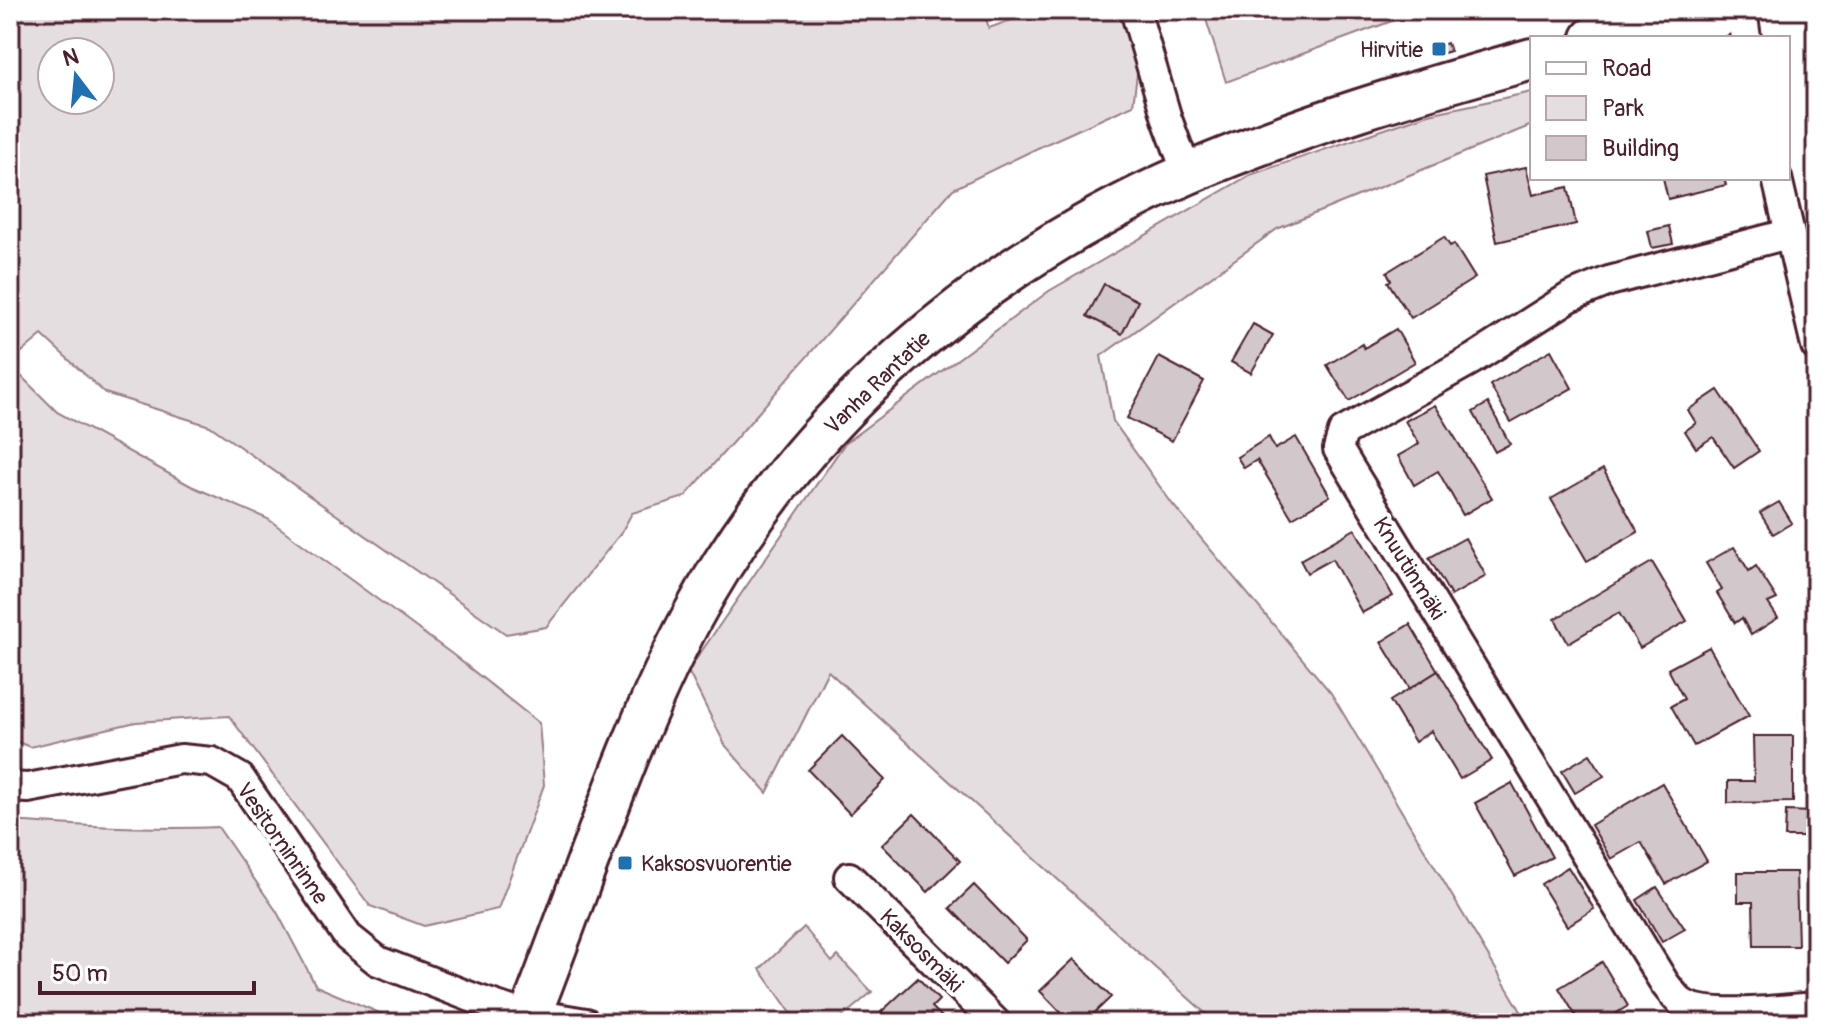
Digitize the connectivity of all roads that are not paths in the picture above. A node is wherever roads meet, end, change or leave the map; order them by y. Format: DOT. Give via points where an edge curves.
graph roads {
  1 [pos="1135,10"];
  2 [pos="1660,10"];
  3 [pos="1731,10"];
  4 [pos="1742,10"];
  5 [pos="1596,36"];
  6 [pos="1644,36"];
  7 [pos="1746,36"];
  8 [pos="1530,60"];
  9 [pos="1187,173"];
  10 [pos="1777,180"];
  11 [pos="1788,234"];
  12 [pos="1816,346"];
  13 [pos="10,787"];
  14 [pos="849,877"];
  15 [pos="1816,1007"];
  16 [pos="528,1020"];
  17 [pos="586,1023"];
  18 [pos="996,1023"];
  1 -- 9 [label="street"];
  2 -- 5 [label="main road"];
  3 -- 6 [label="main road"];
  4 -- 7 [label="street"];
  8 -- 9 [label="main road, Vanha Rantatie" via="1342,116"];
  9 -- 16 [label="main road, Vanha Rantatie" via="1025,261 947,317 891,365 776,485 692,617 642,721"];
  10 -- 11 [label="street"];
  11 -- 12 [label="street"];
  11 -- 15 [label="street, Knuutinmäki" via="1609,281 1570,297 1343,432 1338,449 1681,1003 1726,1011"];
  13 -- 16 [label="street, Vesitorninrinne" via="181,759 212,762 240,778 348,937 378,961"];
  14 -- 18 [label="street, Kaksosmäki"];
  16 -- 17 [label="street"];
}
